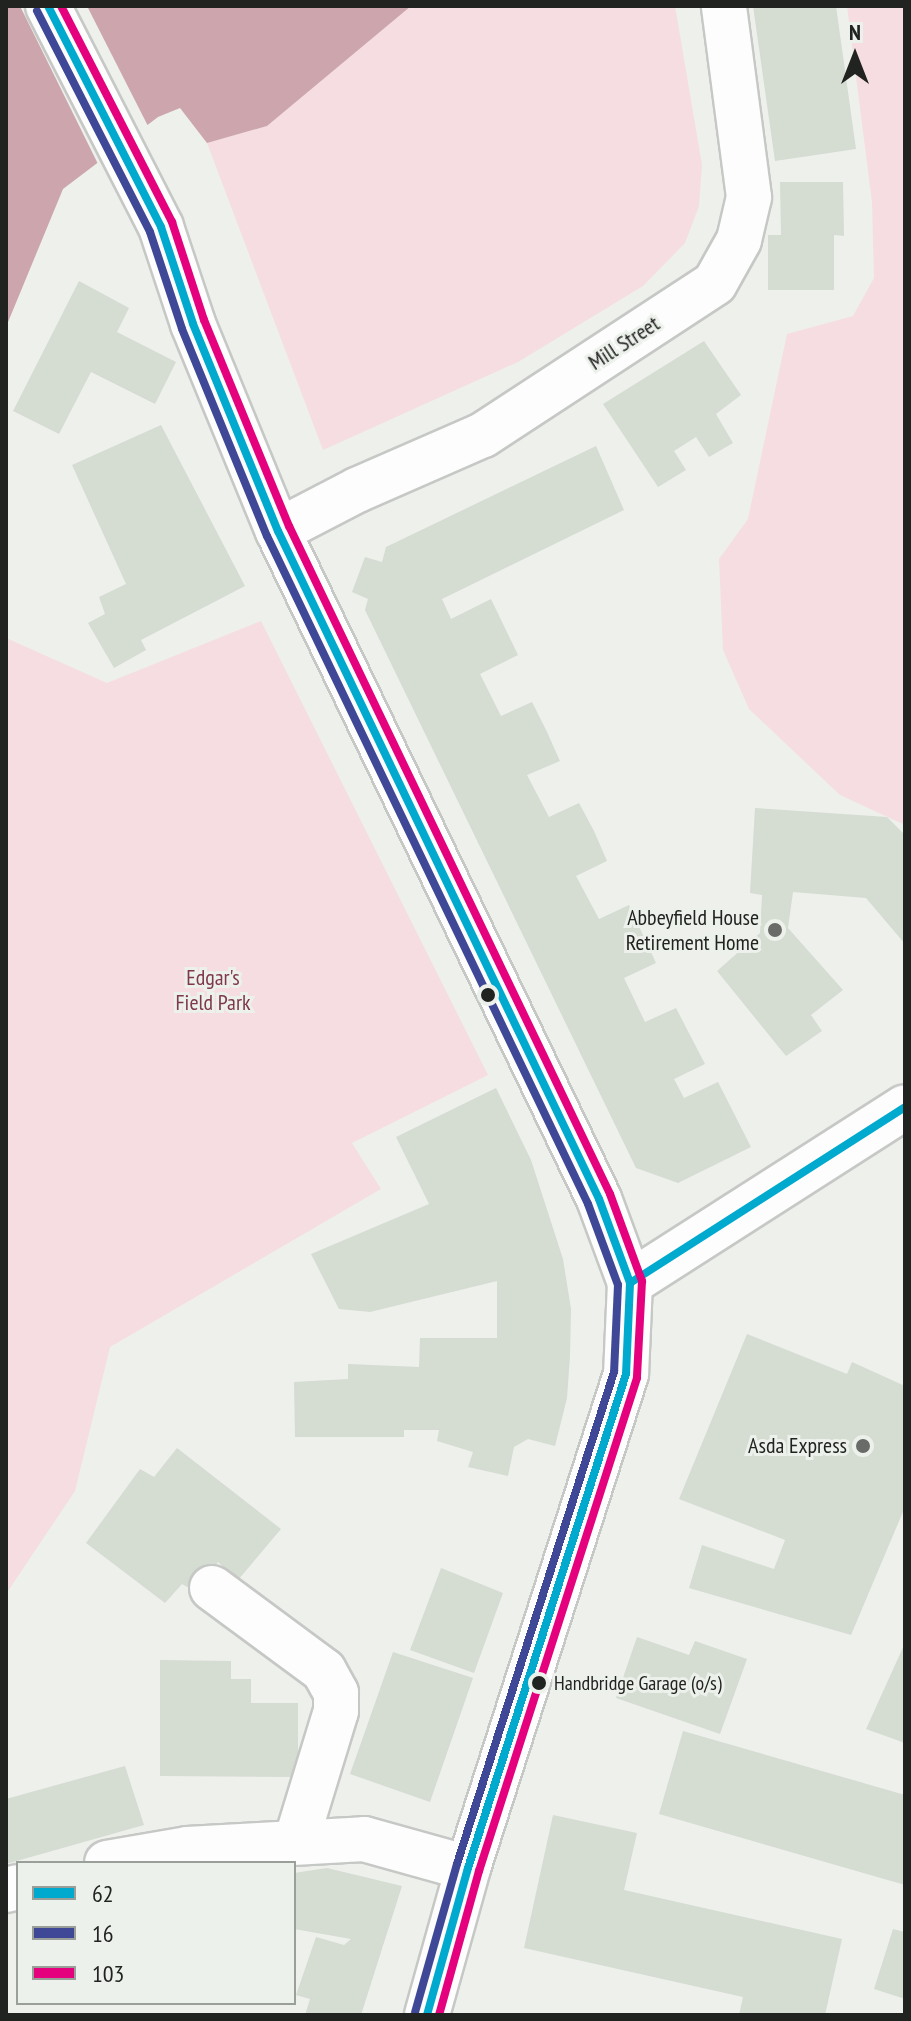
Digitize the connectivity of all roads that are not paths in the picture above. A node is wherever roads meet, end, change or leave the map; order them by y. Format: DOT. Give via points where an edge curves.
graph roads {
  1 [pos="48,6"];
  2 [pos="724,6"];
  3 [pos="278,531"];
  4 [pos="905,1107"];
  5 [pos="630,1283"];
  6 [pos="212,1588"];
  7 [pos="296,1842"];
  8 [pos="118,1861"];
  9 [pos="468,1868"];
  10 [pos="427,2015"];
  1 -- 3 [label="street" via="161,227 193,324"];
  2 -- 3 [label="street, Mill Street" via="749,197 739,240 715,283 483,435"];
  3 -- 5 [label="street" via="599,1199"];
  4 -- 5 [label="street"];
  5 -- 9 [label="street" via="626,1374"];
  6 -- 7 [label="street" via="324,1671 336,1693 336,1711"];
  7 -- 8 [label="street" via="187,1849"];
  7 -- 9 [label="street" via="364,1839"];
  9 -- 10 [label="street"];
}
